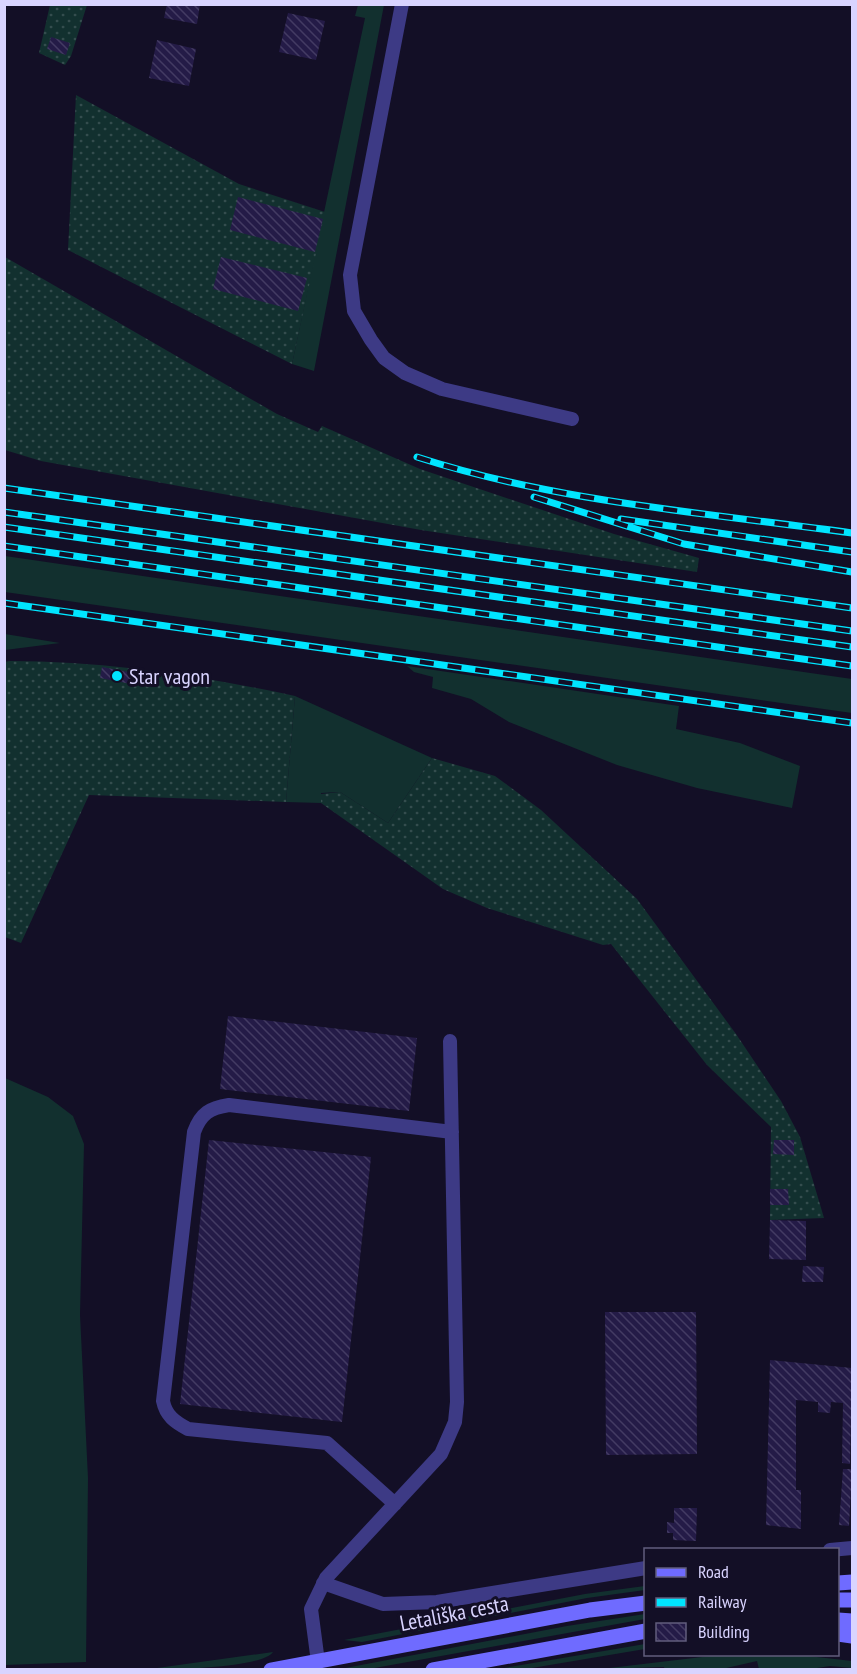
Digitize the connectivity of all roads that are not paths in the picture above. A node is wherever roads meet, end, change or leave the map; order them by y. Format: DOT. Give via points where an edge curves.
graph roads {
  1 [pos="402,4"];
  2 [pos="572,419"];
  3 [pos="450,1041"];
  4 [pos="452,1132"];
  5 [pos="395,1504"];
  6 [pos="644,1568"];
  7 [pos="324,1583"];
  8 [pos="644,1603"];
  9 [pos="644,1632"];
  10 [pos="318,1662"];
  11 [pos="272,1670"];
  12 [pos="433,1670"];
  1 -- 2 [label="lane" via="350,275 354,311 384,358 405,373 442,389"];
  3 -- 4 [label="lane"];
  4 -- 5 [label="lane" via="455,1422 441,1454"];
  4 -- 5 [label="lane" via="230,1105 206,1112 194,1132 165,1410 188,1429 327,1443"];
  5 -- 7 [label="lane"];
  6 -- 7 [label="lane" via="426,1602 383,1604"];
  7 -- 10 [label="lane" via="311,1609"];
  8 -- 10 [label="main road, Letališka cesta"];
  9 -- 12 [label="main road"];
  10 -- 11 [label="main road, Letališka cesta"];
}
